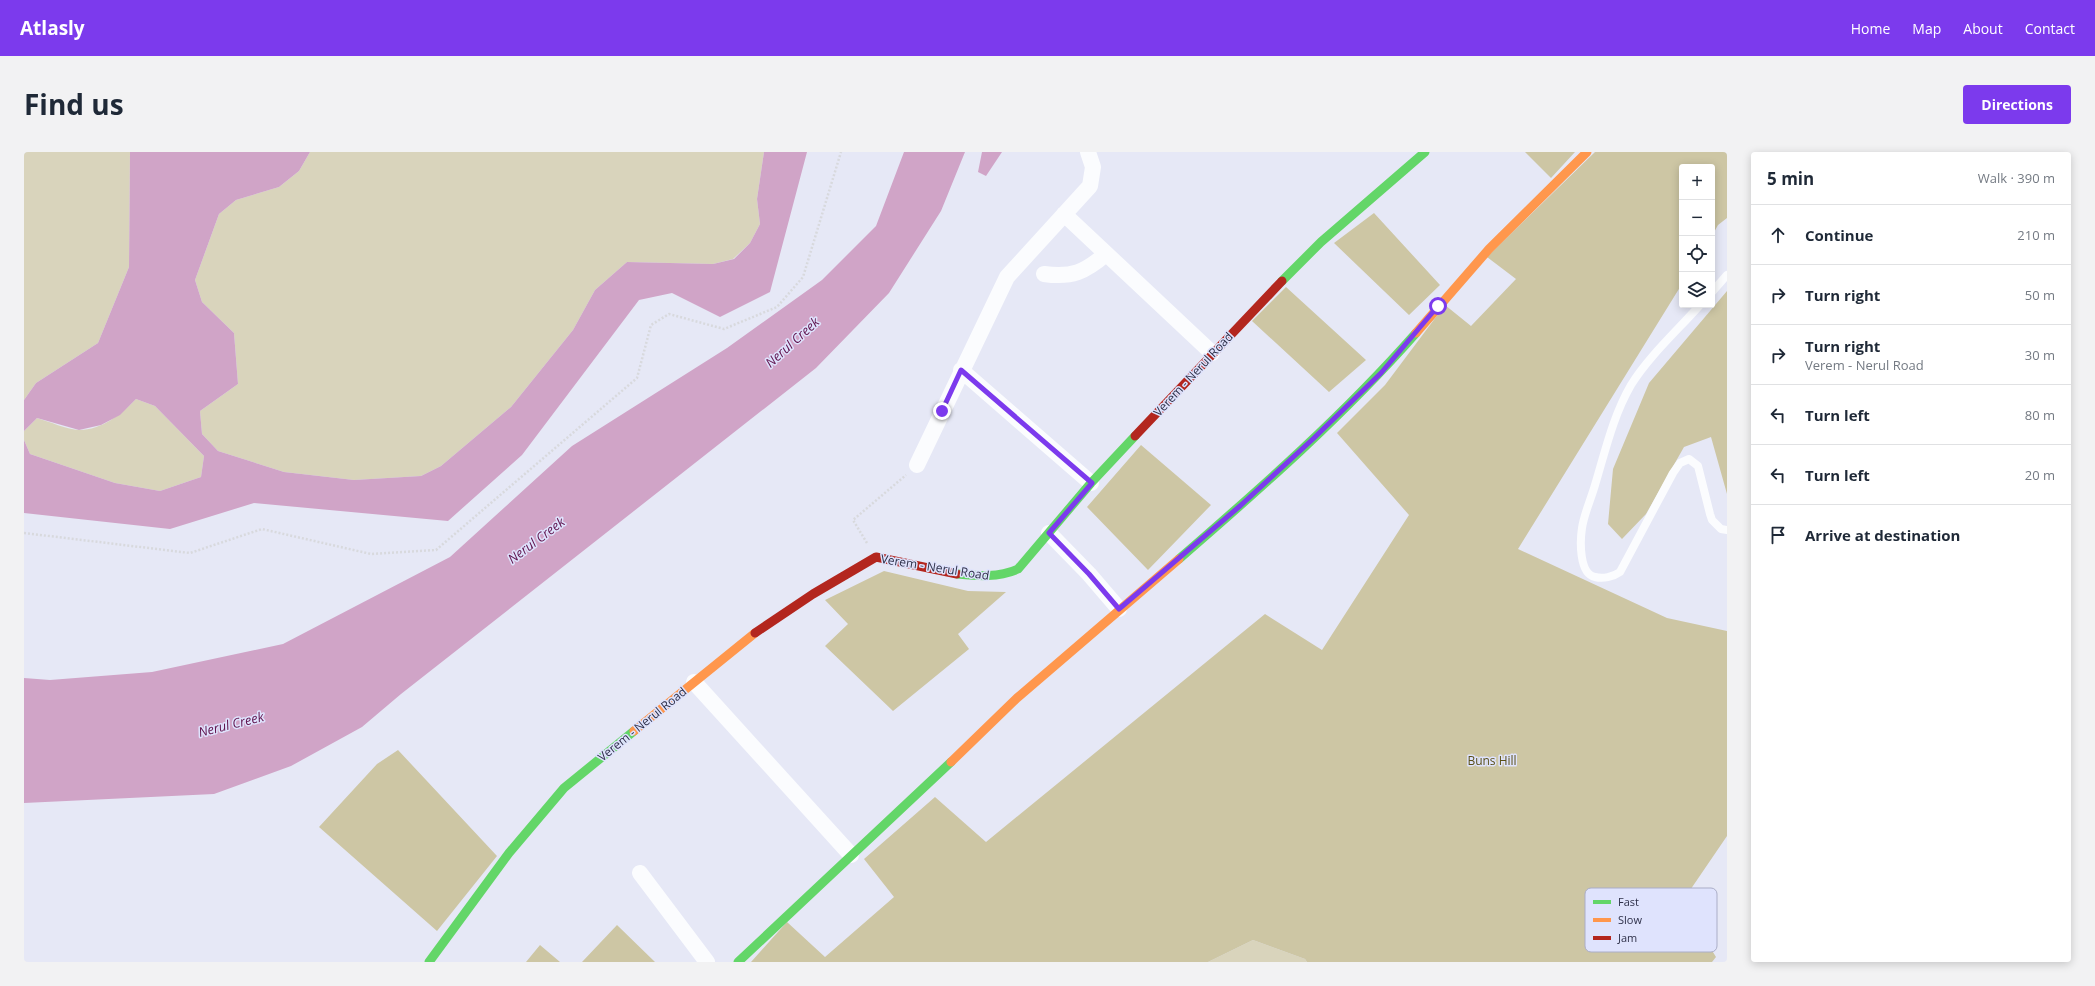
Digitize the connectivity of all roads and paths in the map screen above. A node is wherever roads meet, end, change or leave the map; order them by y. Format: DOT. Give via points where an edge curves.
graph roads {
  1 [pos="840,152"];
  2 [pos="1088,152"];
  3 [pos="1425,152"];
  4 [pos="1587,152"];
  5 [pos="1064,214"];
  6 [pos="1106,254"];
  7 [pos="1044,274"];
  8 [pos="1727,275"];
  9 [pos="1715,289"];
  10 [pos="1697,308"];
  11 [pos="1212,352"];
  12 [pos="961,370"];
  13 [pos="917,465"];
  14 [pos="1092,483"];
  15 [pos="1727,530"];
  16 [pos="24,533"];
  17 [pos="1049,533"];
  18 [pos="876,557"];
  19 [pos="1119,609"];
  20 [pos="694,682"];
  21 [pos="851,855"];
  22 [pos="640,873"];
  23 [pos="429,962"];
  24 [pos="707,962"];
  25 [pos="738,962"];
  1 -- 16 [label="path" via="803,277 777,307 724,330 669,314 651,324 637,378 436,550 370,554 262,529 190,553"];
  2 -- 5 [label="street" via="1093,167 1090,186"];
  3 -- 11 [label="main road, Verem - Nerul Road" via="1321,242"];
  4 -- 19 [label="main road" via="1489,249 1381,373 1240,506"];
  5 -- 6 [label="street"];
  5 -- 12 [label="street" via="1007,277"];
  6 -- 7 [label="street" via="1091,267 1078,273 1060,276"];
  6 -- 11 [label="street"];
  8 -- 9 [label="lane"];
  10 -- 15 [label="lane" via="1631,385 1614,426 1582,526 1580,547 1585,570 1591,576 1611,577 1620,572 1673,473 1688,459 1698,466 1712,520 1721,530"];
  11 -- 14 [label="main road, Verem - Nerul Road"];
  12 -- 13 [label="street"];
  12 -- 14 [label="street"];
  13 -- 18 [label="path" via="853,520"];
  14 -- 17 [label="main road, Verem - Nerul Road"];
  17 -- 18 [label="main road, Verem - Nerul Road" via="1018,569 1000,577 971,576"];
  17 -- 19 [label="street"];
  18 -- 20 [label="main road, Verem - Nerul Road" via="813,594 741,643"];
  19 -- 21 [label="main road" via="1018,698"];
  20 -- 21 [label="street"];
  20 -- 23 [label="main road, Verem - Nerul Road" via="564,788 509,853"];
  21 -- 25 [label="main road"];
  22 -- 24 [label="street"];
}
